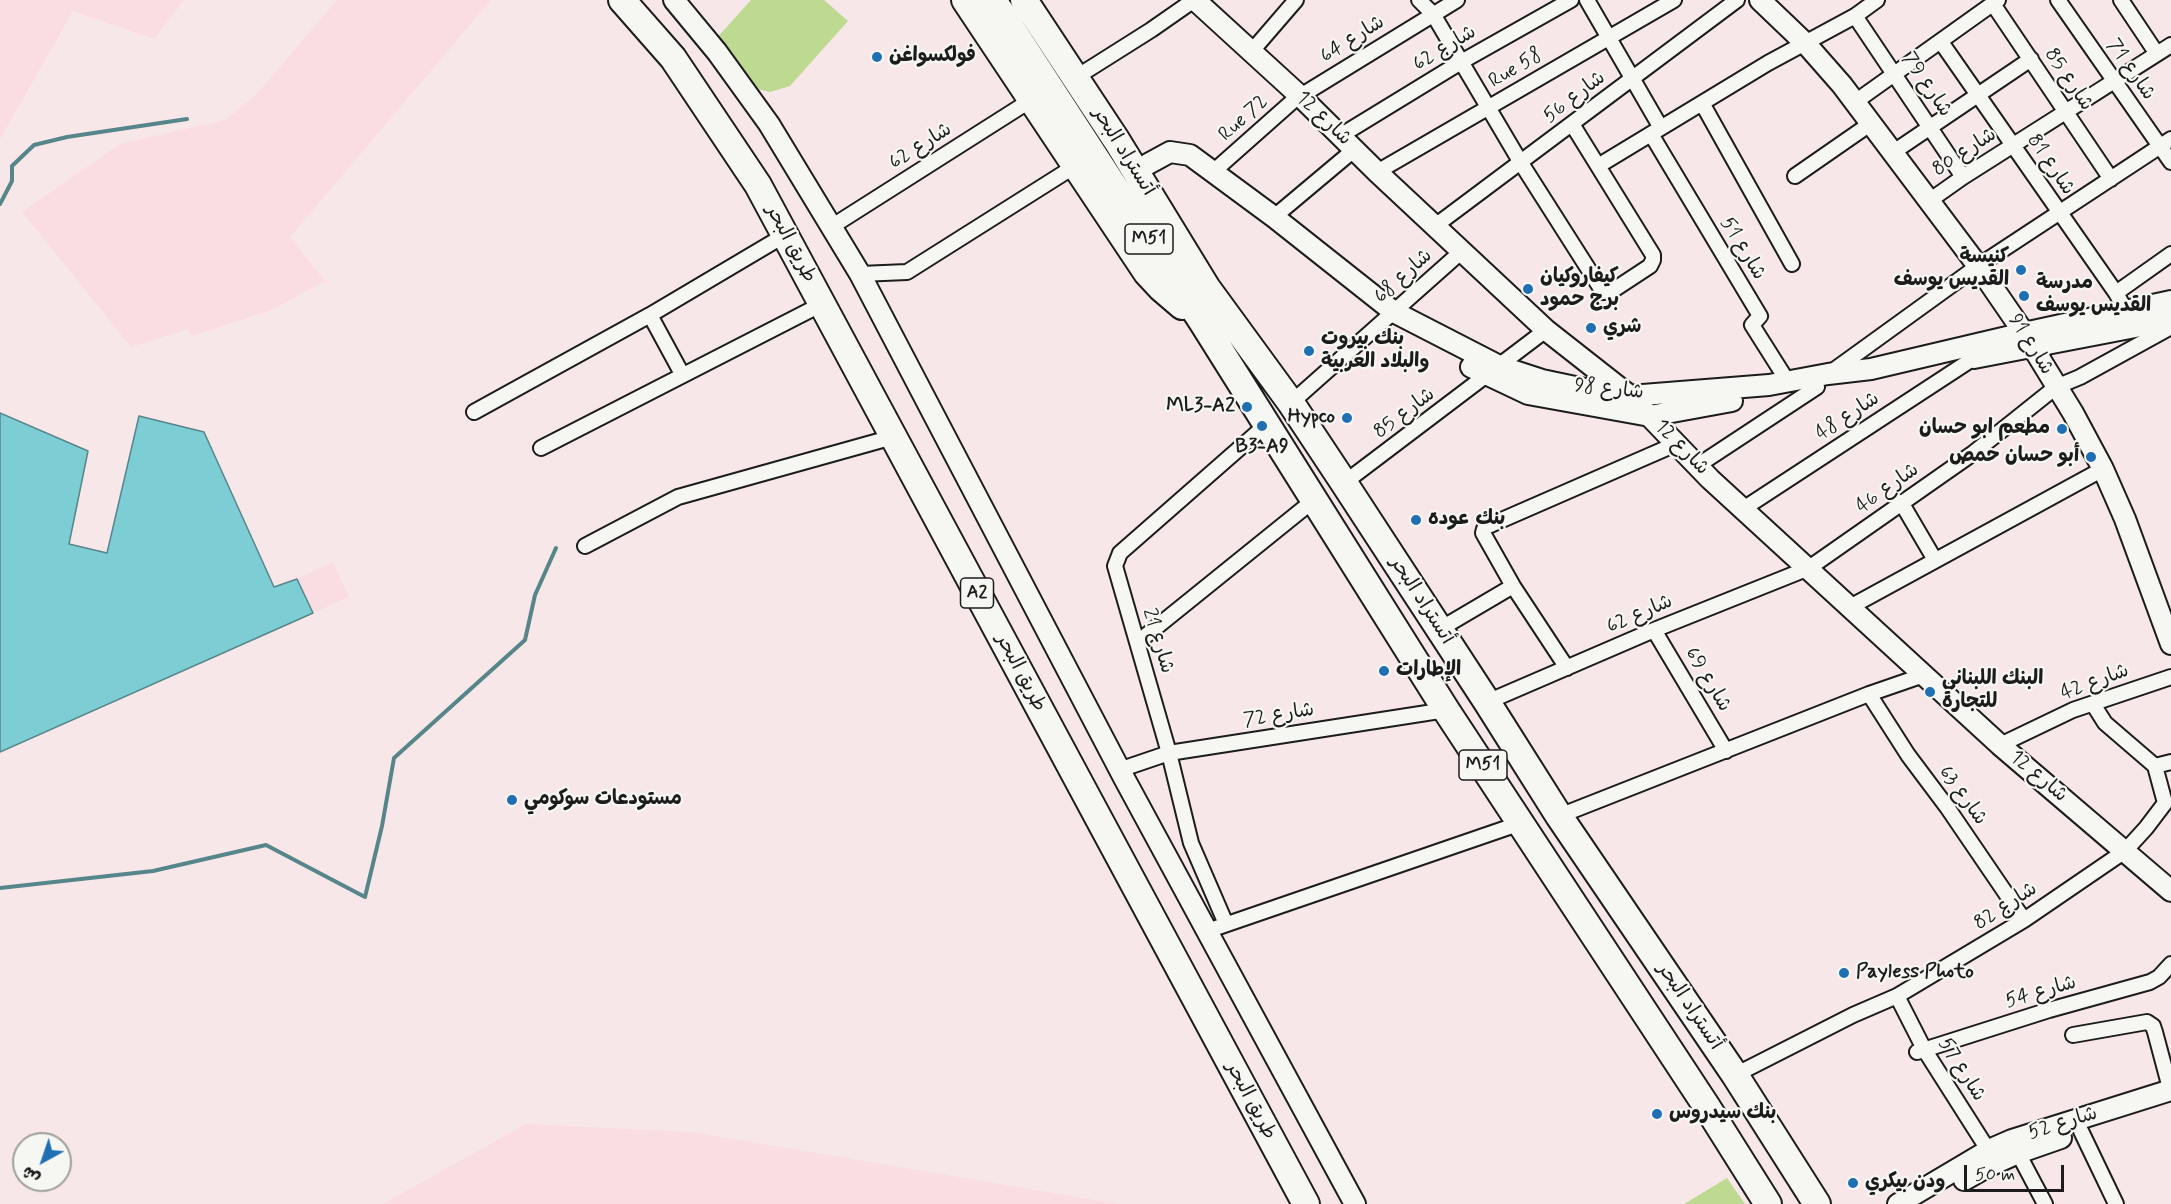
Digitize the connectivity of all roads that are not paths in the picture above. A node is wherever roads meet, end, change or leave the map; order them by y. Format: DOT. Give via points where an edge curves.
graph roads {
  1 [pos="674,0"];
  2 [pos="965,0"];
  3 [pos="993,0"];
  4 [pos="1024,0"];
  5 [pos="1042,0"];
  6 [pos="1195,0"];
  7 [pos="1296,0"];
  8 [pos="1419,0"];
  9 [pos="1457,0"];
  10 [pos="1572,0"];
  11 [pos="1587,0"];
  12 [pos="1674,0"];
  13 [pos="1737,0"];
  14 [pos="1760,0"];
  15 [pos="1877,0"];
  16 [pos="2058,0"];
  17 [pos="2121,0"];
  18 [pos="1995,2"];
  19 [pos="633,4"];
  20 [pos="1433,14"];
  21 [pos="1855,16"];
  22 [pos="1609,37"];
  23 [pos="1941,42"];
  24 [pos="1806,44"];
  25 [pos="2171,45"];
  26 [pos="1252,51"];
  27 [pos="2157,54"];
  28 [pos="2031,59"];
  29 [pos="1461,62"];
  30 [pos="1086,71"];
  31 [pos="1894,75"];
  32 [pos="1632,79"];
  33 [pos="2114,81"];
  34 [pos="1977,95"];
  35 [pos="1300,96"];
  36 [pos="1031,100"];
  37 [pos="1856,102"];
  38 [pos="1701,104"];
  39 [pos="1488,108"];
  40 [pos="2066,111"];
  41 [pos="1572,124"];
  42 [pos="1870,124"];
  43 [pos="1930,127"];
  44 [pos="1656,131"];
  45 [pos="1340,136"];
  46 [pos="2166,143"];
  47 [pos="2013,146"];
  48 [pos="1355,149"];
  49 [pos="1892,153"];
  50 [pos="1085,161"];
  51 [pos="2171,162"];
  52 [pos="1521,163"];
  53 [pos="1598,166"];
  54 [pos="1150,168"];
  55 [pos="1214,171"];
  56 [pos="1377,172"];
  57 [pos="1795,176"];
  58 [pos="1963,177"];
  59 [pos="2111,179"];
  60 [pos="1231,192"];
  61 [pos="1929,201"];
  62 [pos="2059,213"];
  63 [pos="1274,217"];
  64 [pos="831,226"];
  65 [pos="1436,226"];
  66 [pos="785,235"];
  67 [pos="1462,252"];
  68 [pos="2171,254"];
  69 [pos="1792,264"];
  70 [pos="1978,266"];
  71 [pos="860,274"];
  72 [pos="1207,288"];
  73 [pos="2116,293"];
  74 [pos="2171,301"];
  75 [pos="822,304"];
  76 [pos="2126,311"];
  77 [pos="650,315"];
  78 [pos="1390,315"];
  79 [pos="2171,320"];
  80 [pos="2171,327"];
  81 [pos="1546,330"];
  82 [pos="2028,339"];
  83 [pos="1974,358"];
  84 [pos="1494,371"];
  85 [pos="682,374"];
  86 [pos="1822,381"];
  87 [pos="1788,382"];
  88 [pos="2056,387"];
  89 [pos="1630,396"];
  90 [pos="1291,403"];
  91 [pos="474,412"];
  92 [pos="1650,416"];
  93 [pos="1266,425"];
  94 [pos="893,437"];
  95 [pos="1676,444"];
  96 [pos="541,448"];
  97 [pos="1697,466"];
  98 [pos="2103,469"];
  99 [pos="1344,483"];
  100 [pos="1314,500"];
  101 [pos="1901,502"];
  102 [pos="1743,509"];
  103 [pos="585,546"];
  104 [pos="1935,560"];
  105 [pos="1809,568"];
  106 [pos="1513,586"];
  107 [pos="1850,607"];
  108 [pos="1440,629"];
  109 [pos="1654,630"];
  110 [pos="1138,642"];
  111 [pos="2171,644"];
  112 [pos="1567,668"];
  113 [pos="1924,675"];
  114 [pos="2171,677"];
  115 [pos="1869,694"];
  116 [pos="1488,702"];
  117 [pos="2093,704"];
  118 [pos="1446,710"];
  119 [pos="2000,745"];
  120 [pos="1726,751"];
  121 [pos="1169,753"];
  122 [pos="2171,762"];
  123 [pos="2155,766"];
  124 [pos="1119,770"];
  125 [pos="2168,802"];
  126 [pos="1559,816"];
  127 [pos="1521,823"];
  128 [pos="2125,851"];
  129 [pos="2171,891"];
  130 [pos="2024,920"];
  131 [pos="1226,924"];
  132 [pos="1207,931"];
  133 [pos="2171,964"];
  134 [pos="1894,998"];
  135 [pos="2073,1035"];
  136 [pos="1920,1051"];
  137 [pos="1735,1075"];
  138 [pos="2171,1090"];
  139 [pos="2171,1101"];
  140 [pos="2081,1131"];
  141 [pos="2018,1153"];
  142 [pos="1988,1159"];
  143 [pos="1306,1204"];
  144 [pos="1355,1204"];
  145 [pos="1768,1204"];
  146 [pos="1817,1204"];
  147 [pos="1898,1204"];
  148 [pos="1923,1204"];
  149 [pos="2045,1204"];
  150 [pos="2116,1204"];
  1 -- 64 [label="street" via="769,124"];
  2 -- 36 [label="highway"];
  3 -- 50 [label="highway, أتستراد البحر / M51"];
  4 -- 72 [label="highway, أتستراد البحر / M51"];
  5 -- 30 [label="highway"];
  6 -- 26 [label="street, شارع 12"];
  6 -- 30 [label="street"];
  7 -- 26 [label="street"];
  8 -- 20 [label="street"];
  9 -- 20 [label="street, شارع 64"];
  10 -- 29 [label="street, شارع 62"];
  11 -- 22 [label="street"];
  12 -- 22 [label="street, Rue 58"];
  13 -- 32 [label="street, شارع 56"];
  14 -- 24 [label="street, شارع 91"];
  15 -- 21 [label="street"];
  16 -- 33 [label="street, شارع 71"];
  17 -- 27 [label="street"];
  18 -- 23 [label="street"];
  18 -- 28 [label="street, شارع 85"];
  19 -- 66 [label="highway, طريق البحر / A2" via="712,115"];
  20 -- 29 [label="street"];
  20 -- 35 [label="street, شارع 64"];
  21 -- 24 [label="street"];
  21 -- 31 [label="street, شارع 79"];
  22 -- 32 [label="street"];
  22 -- 39 [label="street, Rue 58"];
  23 -- 31 [label="street"];
  23 -- 34 [label="street, شارع 81"];
  24 -- 37 [label="street, شارع 91"];
  24 -- 38 [label="street"];
  25 -- 27 [label="street, شارع 80"];
  26 -- 35 [label="street, شارع 12"];
  27 -- 33 [label="street, شارع 80"];
  28 -- 34 [label="street"];
  28 -- 40 [label="street, شارع 85"];
  29 -- 39 [label="street"];
  29 -- 45 [label="street, شارع 62"];
  30 -- 54 [label="highway"];
  31 -- 37 [label="street"];
  31 -- 43 [label="street, شارع 79"];
  32 -- 41 [label="street, شارع 56"];
  32 -- 44 [label="street"];
  33 -- 40 [label="street, شارع 80"];
  33 -- 46 [label="street, شارع 71"];
  34 -- 43 [label="street"];
  34 -- 47 [label="street, شارع 81"];
  35 -- 45 [label="street, شارع 12"];
  35 -- 55 [label="street, Rue 72"];
  36 -- 50 [label="highway"];
  36 -- 64 [label="street, شارع 62"];
  37 -- 42 [label="street, شارع 91"];
  38 -- 44 [label="street"];
  38 -- 69 [label="street"];
  39 -- 52 [label="street"];
  39 -- 56 [label="street, Rue 58"];
  40 -- 47 [label="street, شارع 80"];
  40 -- 59 [label="street, شارع 85"];
  41 -- 52 [label="street, شارع 56"];
  41 -- 53 [label="street"];
  42 -- 49 [label="street, شارع 91"];
  42 -- 57 [label="street"];
  43 -- 49 [label="street"];
  43 -- 58 [label="street, شارع 79"];
  44 -- 53 [label="street"];
  44 -- 87 [label="street, شارع 51" via="1760,316 1752,325"];
  45 -- 48 [label="street, شارع 12"];
  46 -- 51 [label="street, شارع 71"];
  46 -- 59 [label="street"];
  47 -- 58 [label="street, شارع 80"];
  47 -- 62 [label="street, شارع 81"];
  48 -- 56 [label="street, شارع 12"];
  48 -- 63 [label="street"];
  49 -- 61 [label="street, شارع 91"];
  50 -- 71 [label="street" via="907,272"];
  50 -- 93 [label="highway, أتستراد البحر / M51" via="1203,323"];
  52 -- 53 [label="street" via="1603,292 1612,291 1650,266 1653,255"];
  52 -- 65 [label="street, شارع 56"];
  54 -- 55 [label="street, شارع 98" via="1164,153 1180,152"];
  54 -- 60 [label="street, شارع 98" via="1188,167"];
  54 -- 72 [label="highway" via="1195,240"];
  55 -- 60 [label="street, شارع 98"];
  56 -- 65 [label="street, شارع 12"];
  58 -- 61 [label="street, شارع 80"];
  59 -- 62 [label="street"];
  60 -- 63 [label="street, شارع 98"];
  60 -- 78 [label="street, شارع 98"];
  61 -- 70 [label="street, شارع 91"];
  62 -- 70 [label="street"];
  62 -- 73 [label="street, شارع 81"];
  63 -- 78 [label="street, شارع 98"];
  64 -- 71 [label="street"];
  65 -- 67 [label="street, شارع 12"];
  66 -- 75 [label="highway, طريق البحر / A2"];
  66 -- 77 [label="street"];
  67 -- 78 [label="street, شارع 68"];
  67 -- 81 [label="street, شارع 12"];
  68 -- 73 [label="street"];
  70 -- 82 [label="street, شارع 91"];
  70 -- 86 [label="street"];
  71 -- 124 [label="street"];
  72 -- 90 [label="highway, أتستراد البحر / M51"];
  73 -- 76 [label="street, شارع 81"];
  74 -- 76 [label="street, شارع 98"];
  75 -- 85 [label="street"];
  75 -- 94 [label="highway, طريق البحر / A2"];
  76 -- 82 [label="street, شارع 98"];
  77 -- 85 [label="street"];
  77 -- 91 [label="street"];
  78 -- 84 [label="street, شارع 98" via="1428,345"];
  78 -- 90 [label="street, شارع 68"];
  79 -- 82 [label="street, شارع 98"];
  80 -- 88 [label="street, شارع 46"];
  81 -- 84 [label="street"];
  81 -- 89 [label="street, شارع 12"];
  82 -- 83 [label="street, شارع 98"];
  82 -- 86 [label="street, شارع 98"];
  82 -- 88 [label="street, شارع 91"];
  83 -- 86 [label="street, شارع 98"];
  83 -- 102 [label="street, شارع 48"];
  84 -- 89 [label="street, شارع 98"];
  84 -- 92 [label="street, شارع 98" via="1528,394"];
  84 -- 99 [label="street, شارع 85"];
  85 -- 96 [label="street"];
  86 -- 87 [label="street, شارع 98"];
  86 -- 92 [label="street, شارع 98"];
  86 -- 97 [label="street"];
  87 -- 89 [label="street, شارع 98"];
  88 -- 98 [label="street, شارع 91"];
  88 -- 101 [label="street, شارع 46" via="1972,454"];
  89 -- 92 [label="street, شارع 12"];
  90 -- 99 [label="highway, أتستراد البحر / M51"];
  92 -- 95 [label="street, شارع 12"];
  93 -- 100 [label="highway, أتستراد البحر / M51"];
  93 -- 110 [label="street, شارع 21" via="1120,554 1116,573"];
  94 -- 103 [label="street" via="678,497"];
  94 -- 143 [label="highway, طريق البحر / A2"];
  95 -- 97 [label="street, شارع 12"];
  95 -- 106 [label="street" via="1488,526 1483,533"];
  97 -- 102 [label="street, شارع 12"];
  98 -- 104 [label="street"];
  98 -- 111 [label="street, شارع 91"];
  99 -- 108 [label="highway, أتستراد البحر / M51"];
  100 -- 110 [label="street"];
  100 -- 118 [label="highway, أتستراد البحر / M51"];
  101 -- 104 [label="street"];
  101 -- 105 [label="street, شارع 46"];
  102 -- 105 [label="street, شارع 12"];
  104 -- 107 [label="street"];
  105 -- 107 [label="street, شارع 12"];
  105 -- 109 [label="street, شارع 62"];
  106 -- 108 [label="street"];
  106 -- 112 [label="street"];
  107 -- 113 [label="street, شارع 12"];
  108 -- 116 [label="highway, أتستراد البحر / M51"];
  109 -- 112 [label="street, شارع 62"];
  109 -- 120 [label="street, شارع 69"];
  110 -- 121 [label="street, شارع 21"];
  112 -- 116 [label="street, شارع 62"];
  113 -- 115 [label="street"];
  113 -- 119 [label="street, شارع 12"];
  114 -- 117 [label="street, شارع 42"];
  115 -- 120 [label="street"];
  115 -- 130 [label="street, شارع 63"];
  116 -- 126 [label="highway, أتستراد البحر / M51"];
  117 -- 119 [label="street, شارع 42"];
  117 -- 123 [label="street" via="2105,723"];
  118 -- 121 [label="street, شارع 72"];
  118 -- 127 [label="highway, أتستراد البحر / M51"];
  119 -- 128 [label="street, شارع 12"];
  120 -- 126 [label="street"];
  121 -- 124 [label="street, شارع 72"];
  121 -- 131 [label="street, شارع 21" via="1191,843"];
  122 -- 123 [label="street"];
  123 -- 125 [label="street, شارع 82"];
  124 -- 132 [label="street"];
  125 -- 128 [label="street, شارع 82"];
  126 -- 137 [label="highway, أتستراد البحر / M51"];
  127 -- 131 [label="street"];
  127 -- 145 [label="highway, أتستراد البحر / M51"];
  128 -- 129 [label="street, شارع 12"];
  128 -- 130 [label="street, شارع 82"];
  130 -- 134 [label="street, شارع 82"];
  131 -- 132 [label="street"];
  132 -- 144 [label="street"];
  133 -- 136 [label="street, شارع 54" via="2150,982"];
  134 -- 136 [label="street, شارع 57"];
  134 -- 137 [label="street, شارع 82"];
  135 -- 138 [label="street" via="2147,1022 2153,1026"];
  136 -- 142 [label="street, شارع 57"];
  137 -- 146 [label="highway, أتستراد البحر / M51"];
  138 -- 142 [label="street, شارع 52" via="2012,1140"];
  139 -- 140 [label="street, شارع 52"];
  140 -- 141 [label="street, شارع 52"];
  140 -- 150 [label="street"];
  141 -- 142 [label="street, شارع 52"];
  141 -- 149 [label="street"];
  142 -- 147 [label="street, شارع 52"];
  142 -- 148 [label="street, شارع 52"];
}
